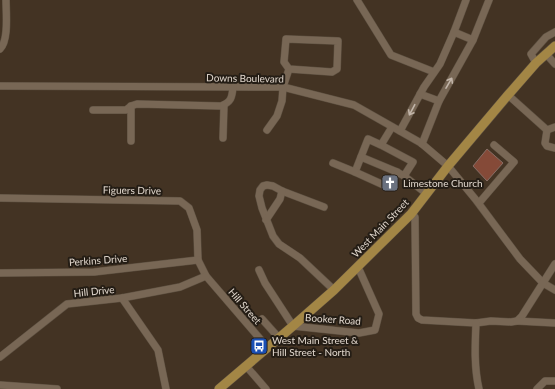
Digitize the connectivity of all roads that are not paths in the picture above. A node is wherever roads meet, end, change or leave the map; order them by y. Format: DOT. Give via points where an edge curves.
graph roads {
  1 [pos="6,0"];
  2 [pos="357,0"];
  3 [pos="466,0"];
  4 [pos="489,0"];
  5 [pos="3,15"];
  6 [pos="454,32"];
  7 [pos="555,32"];
  8 [pos="473,40"];
  9 [pos="555,46"];
  10 [pos="0,49"];
  11 [pos="546,54"];
  12 [pos="536,64"];
  13 [pos="555,64"];
  14 [pos="289,69"];
  15 [pos="434,72"];
  16 [pos="0,86"];
  17 [pos="233,87"];
  18 [pos="283,87"];
  19 [pos="420,94"];
  20 [pos="508,95"];
  21 [pos="439,101"];
  22 [pos="224,105"];
  23 [pos="131,106"];
  24 [pos="93,110"];
  25 [pos="555,126"];
  26 [pos="392,127"];
  27 [pos="267,130"];
  28 [pos="547,130"];
  29 [pos="400,131"];
  30 [pos="223,138"];
  31 [pos="131,141"];
  32 [pos="381,144"];
  33 [pos="422,144"];
  34 [pos="494,145"];
  35 [pos="555,148"];
  36 [pos="361,157"];
  37 [pos="334,163"];
  38 [pos="448,166"];
  39 [pos="355,172"];
  40 [pos="398,172"];
  41 [pos="404,176"];
  42 [pos="282,191"];
  43 [pos="427,194"];
  44 [pos="0,198"];
  45 [pos="479,203"];
  46 [pos="324,207"];
  47 [pos="410,214"];
  48 [pos="266,220"];
  49 [pos="198,260"];
  50 [pos="555,264"];
  51 [pos="358,267"];
  52 [pos="260,270"];
  53 [pos="0,273"];
  54 [pos="206,276"];
  55 [pos="544,283"];
  56 [pos="334,290"];
  57 [pos="555,290"];
  58 [pos="122,298"];
  59 [pos="262,319"];
  60 [pos="516,321"];
  61 [pos="476,323"];
  62 [pos="555,323"];
  63 [pos="293,326"];
  64 [pos="279,338"];
  65 [pos="268,348"];
  66 [pos="0,357"];
  67 [pos="246,366"];
  68 [pos="555,381"];
  69 [pos="0,385"];
  70 [pos="57,389"];
  71 [pos="166,389"];
  72 [pos="219,389"];
  73 [pos="266,389"];
  74 [pos="479,389"];
  75 [pos="537,389"];
  1 -- 5 [label="street"];
  2 -- 15 [label="street" via="391,55"];
  3 -- 6 [label="street"];
  4 -- 8 [label="street"];
  5 -- 10 [label="street" via="6,38"];
  6 -- 8 [label="street"];
  6 -- 15 [label="street"];
  7 -- 12 [label="street" via="546,37 531,54"];
  21 -- 8 [label="street, one-way"];
  9 -- 11 [label="main road, West Main Street"];
  11 -- 12 [label="main road, West Main Street"];
  11 -- 13 [label="street"];
  12 -- 20 [label="main road, West Main Street"];
  14 -- 14 [label="street" via="332,72 337,69 338,41 286,39 284,62"];
  14 -- 18 [label="street"];
  15 -- 19 [label="street"];
  16 -- 17 [label="street, Downs Boulevard"];
  17 -- 18 [label="street, Downs Boulevard"];
  17 -- 22 [label="street" via="232,97"];
  18 -- 26 [label="street, Downs Boulevard" via="354,105"];
  18 -- 27 [label="street" via="277,116"];
  19 -- 21 [label="street"];
  19 -- 29 [label="street, one-way"];
  20 -- 28 [label="street"];
  20 -- 38 [label="main road, West Main Street"];
  21 -- 33 [label="street"];
  22 -- 23 [label="street"];
  22 -- 30 [label="street"];
  23 -- 24 [label="street" via="126,110"];
  23 -- 31 [label="street"];
  25 -- 28 [label="street"];
  26 -- 29 [label="street, Downs Boulevard"];
  26 -- 32 [label="street"];
  28 -- 35 [label="street" via="545,143"];
  29 -- 33 [label="street, Downs Boulevard"];
  32 -- 36 [label="street" via="368,139"];
  32 -- 41 [label="street" via="413,162"];
  33 -- 38 [label="street, Downs Boulevard"];
  34 -- 45 [label="street" via="514,162"];
  36 -- 39 [label="street"];
  36 -- 40 [label="street"];
  37 -- 39 [label="street"];
  38 -- 43 [label="main road, West Main Street"];
  38 -- 45 [label="street, Downs Boulevard"];
  39 -- 40 [label="street" via="388,186"];
  40 -- 41 [label="street"];
  41 -- 43 [label="street"];
  42 -- 46 [label="street"];
  42 -- 48 [label="street" via="280,199"];
  42 -- 48 [label="street" via="267,185 260,190 259,196"];
  43 -- 47 [label="main road, West Main Street"];
  44 -- 49 [label="street, Figuers Drive" via="180,201 189,208 197,230"];
  45 -- 55 [label="street, Downs Boulevard" via="520,259"];
  47 -- 51 [label="main road, West Main Street"];
  47 -- 61 [label="street" via="415,217 416,316 424,321"];
  48 -- 56 [label="street" via="279,244 300,258"];
  49 -- 53 [label="street, Perkins Drive" via="94,272"];
  49 -- 54 [label="street, Figuers Drive"];
  50 -- 55 [label="street"];
  51 -- 56 [label="main road, West Main Street"];
  51 -- 63 [label="street, Booker Road" via="379,314 374,330 359,333"];
  52 -- 63 [label="street" via="265,283"];
  54 -- 58 [label="street, Hill Drive" via="180,287"];
  54 -- 65 [label="street, Hill Street"];
  55 -- 57 [label="street, Downs Boulevard"];
  55 -- 60 [label="street"];
  56 -- 63 [label="main road, West Main Street"];
  58 -- 66 [label="street, Hill Drive" via="67,304"];
  58 -- 71 [label="street" via="158,350"];
  59 -- 64 [label="street"];
  60 -- 61 [label="street"];
  60 -- 62 [label="street"];
  61 -- 74 [label="street" via="474,354"];
  63 -- 64 [label="main road, West Main Street"];
  64 -- 65 [label="main road, West Main Street"];
  65 -- 67 [label="main road, West Main Street"];
  67 -- 72 [label="main road, West Main Street"];
  67 -- 73 [label="street"];
  68 -- 75 [label="street" via="546,381"];
  69 -- 70 [label="street"];
}
